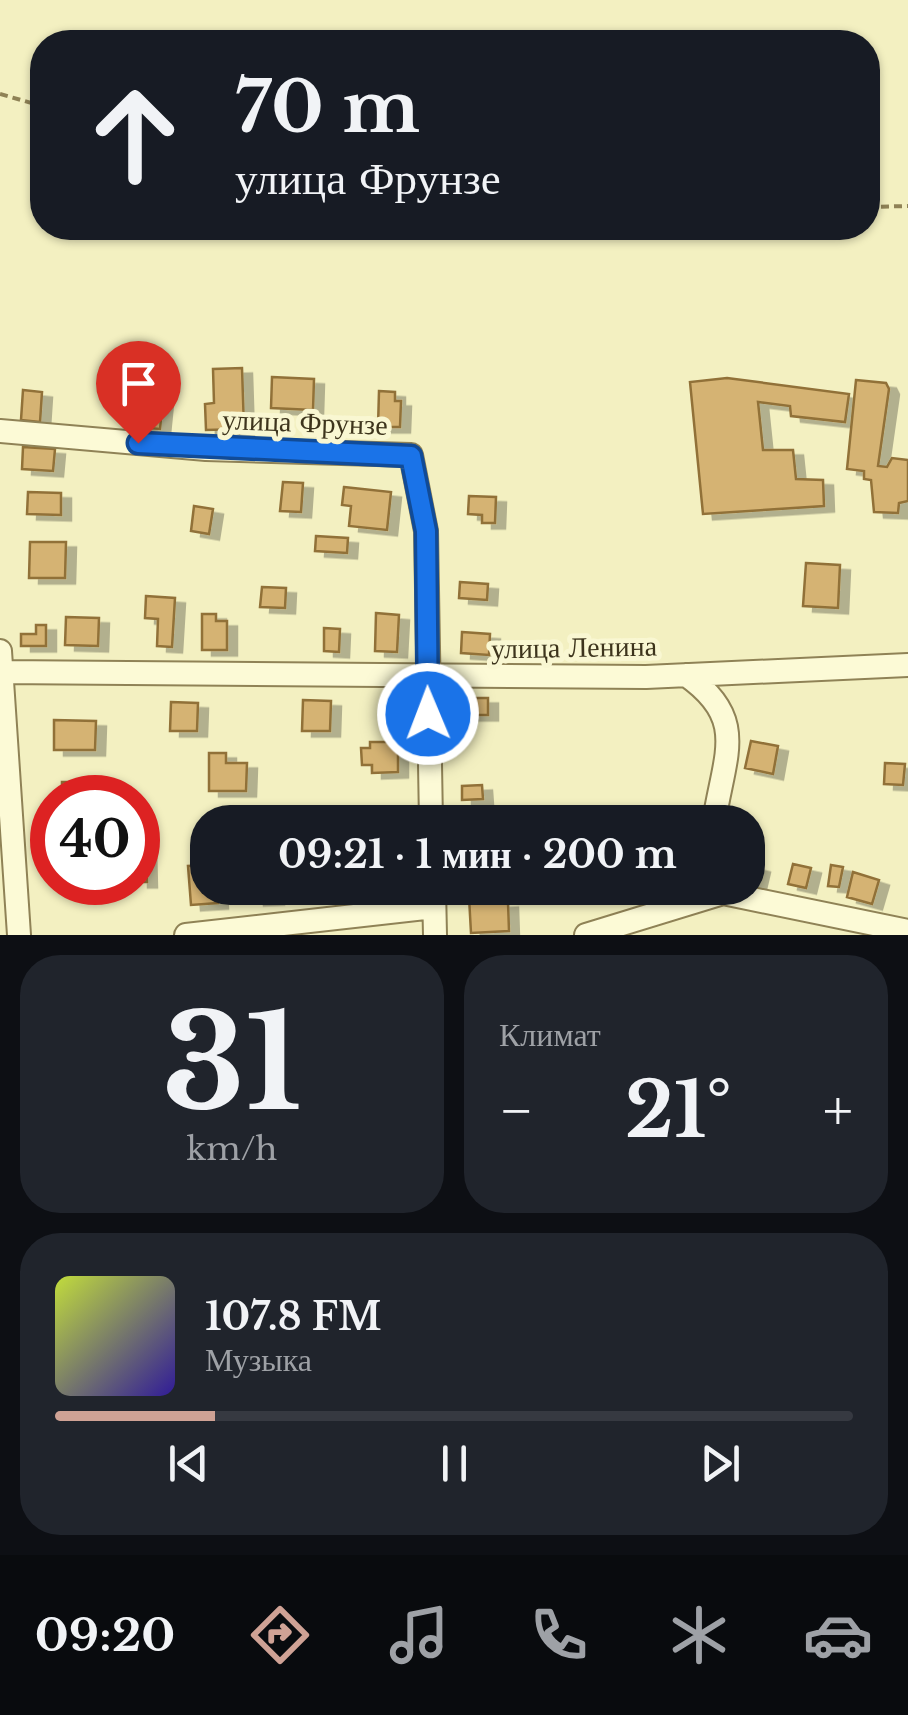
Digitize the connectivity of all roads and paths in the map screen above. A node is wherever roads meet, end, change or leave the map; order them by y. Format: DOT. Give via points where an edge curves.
graph roads {
  1 [pos="0,94"];
  2 [pos="30,103"];
  3 [pos="908,206"];
  4 [pos="880,207"];
  5 [pos="0,435"];
  6 [pos="0,650"];
  7 [pos="908,664"];
  8 [pos="0,672"];
  9 [pos="686,675"];
  10 [pos="426,678"];
  11 [pos="430,805"];
  12 [pos="716,805"];
  13 [pos="765,901"];
  14 [pos="387,905"];
  15 [pos="434,905"];
  16 [pos="673,905"];
  17 [pos="908,930"];
  18 [pos="19,935"];
  19 [pos="186,935"];
  20 [pos="435,935"];
  21 [pos="586,935"];
  1 -- 2 [label="path"];
  3 -- 4 [label="path"];
  5 -- 10 [label="street, улица Фрунзе" via="411,456 426,531"];
  6 -- 8 [label="street"];
  7 -- 9 [label="street, улица Ленина"];
  8 -- 10 [label="street, улица Ленина"];
  8 -- 18 [label="street"];
  9 -- 10 [label="street, улица Ленина"];
  9 -- 12 [label="street" via="713,694 727,719"];
  10 -- 11 [label="street"];
  13 -- 17 [label="street"];
  14 -- 19 [label="street"];
  15 -- 20 [label="street"];
  16 -- 21 [label="street"];
}
